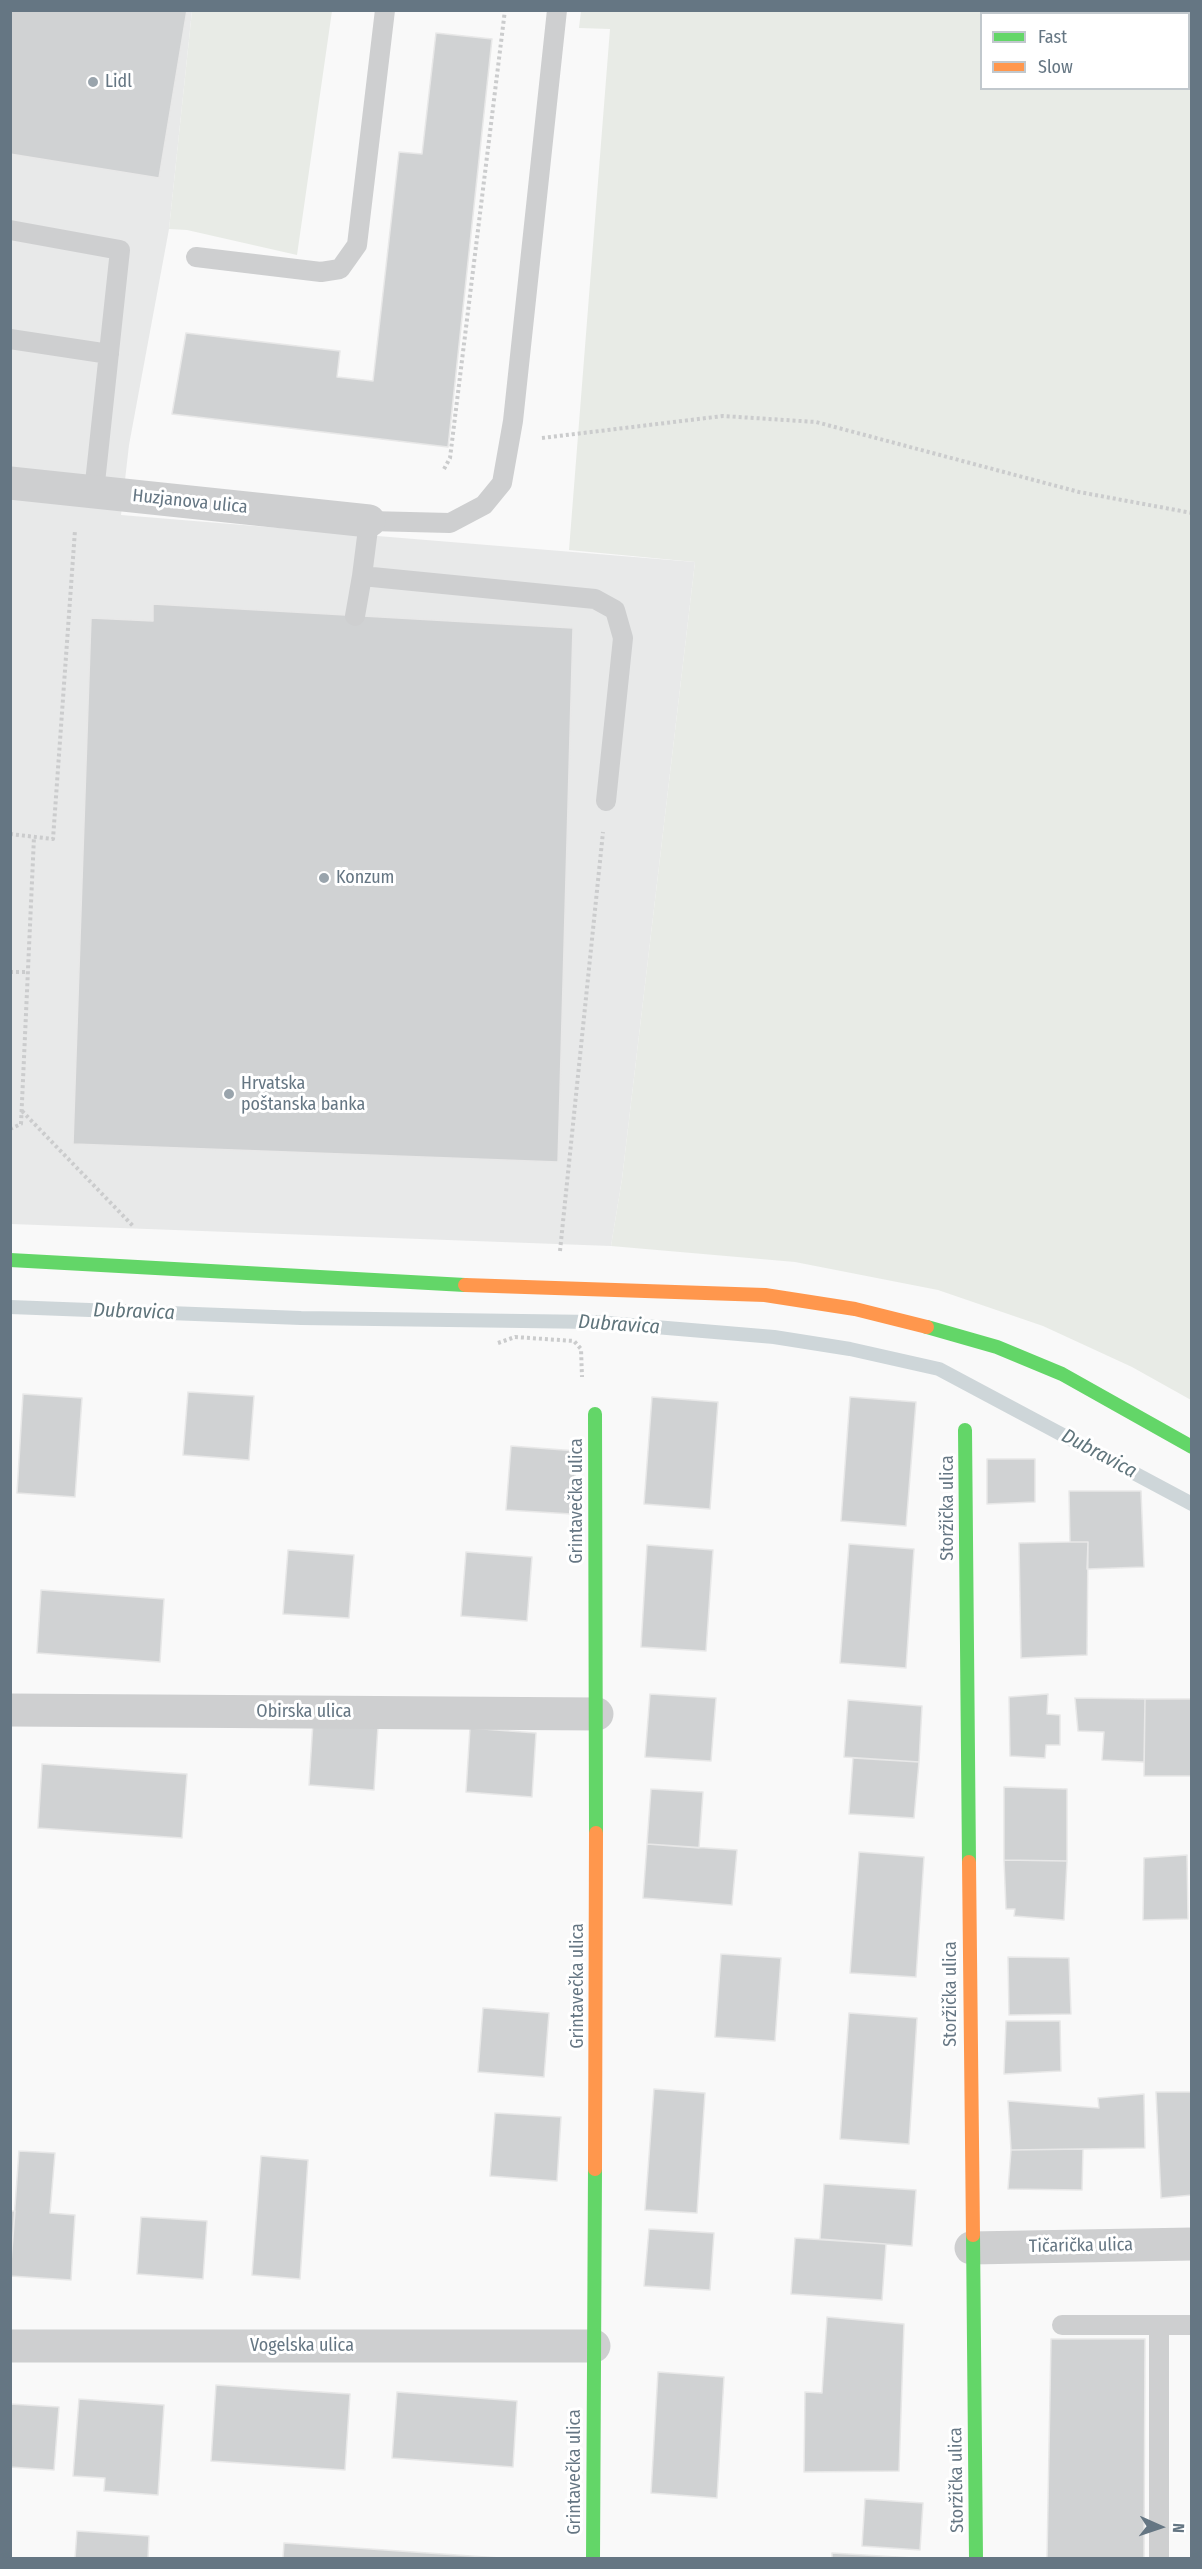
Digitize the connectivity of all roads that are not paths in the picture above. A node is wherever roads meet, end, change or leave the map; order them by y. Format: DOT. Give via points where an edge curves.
graph roads {
  1 [pos="385,10"];
  2 [pos="557,10"];
  3 [pos="10,230"];
  4 [pos="196,257"];
  5 [pos="10,339"];
  6 [pos="109,354"];
  7 [pos="10,483"];
  8 [pos="86,491"];
  9 [pos="369,521"];
  10 [pos="362,576"];
  11 [pos="355,616"];
  12 [pos="606,801"];
  13 [pos="10,1260"];
  14 [pos="595,1414"];
  15 [pos="965,1430"];
  16 [pos="1191,1447"];
  17 [pos="10,1710"];
  18 [pos="597,1714"];
  19 [pos="1191,2244"];
  20 [pos="971,2248"];
  21 [pos="1062,2325"];
  22 [pos="1159,2325"];
  23 [pos="1191,2325"];
  24 [pos="10,2346"];
  25 [pos="594,2346"];
  26 [pos="593,2559"];
  27 [pos="976,2559"];
  28 [pos="1159,2559"];
  1 -- 4 [label="lane" via="357,245 340,269 321,272"];
  2 -- 9 [label="lane" via="502,483 484,505 450,523"];
  3 -- 6 [label="lane" via="120,250"];
  5 -- 6 [label="lane"];
  6 -- 8 [label="lane"];
  7 -- 8 [label="street, Huzjanova ulica"];
  8 -- 9 [label="street, Huzjanova ulica"];
  9 -- 10 [label="lane"];
  10 -- 11 [label="lane"];
  10 -- 12 [label="lane" via="595,599 615,610 623,638"];
  13 -- 16 [label="street" via="555,1290 765,1295 844,1307 997,1347 1062,1374"];
  14 -- 18 [label="street, Grintavečka ulica"];
  15 -- 20 [label="street, Storžička ulica"];
  17 -- 18 [label="street, Obirska ulica"];
  18 -- 25 [label="street, Grintavečka ulica"];
  19 -- 20 [label="street, Tičarička ulica"];
  20 -- 27 [label="street, Storžička ulica"];
  21 -- 22 [label="lane"];
  22 -- 23 [label="lane"];
  22 -- 28 [label="lane"];
  24 -- 25 [label="street, Vogelska ulica"];
  25 -- 26 [label="street, Grintavečka ulica"];
}
